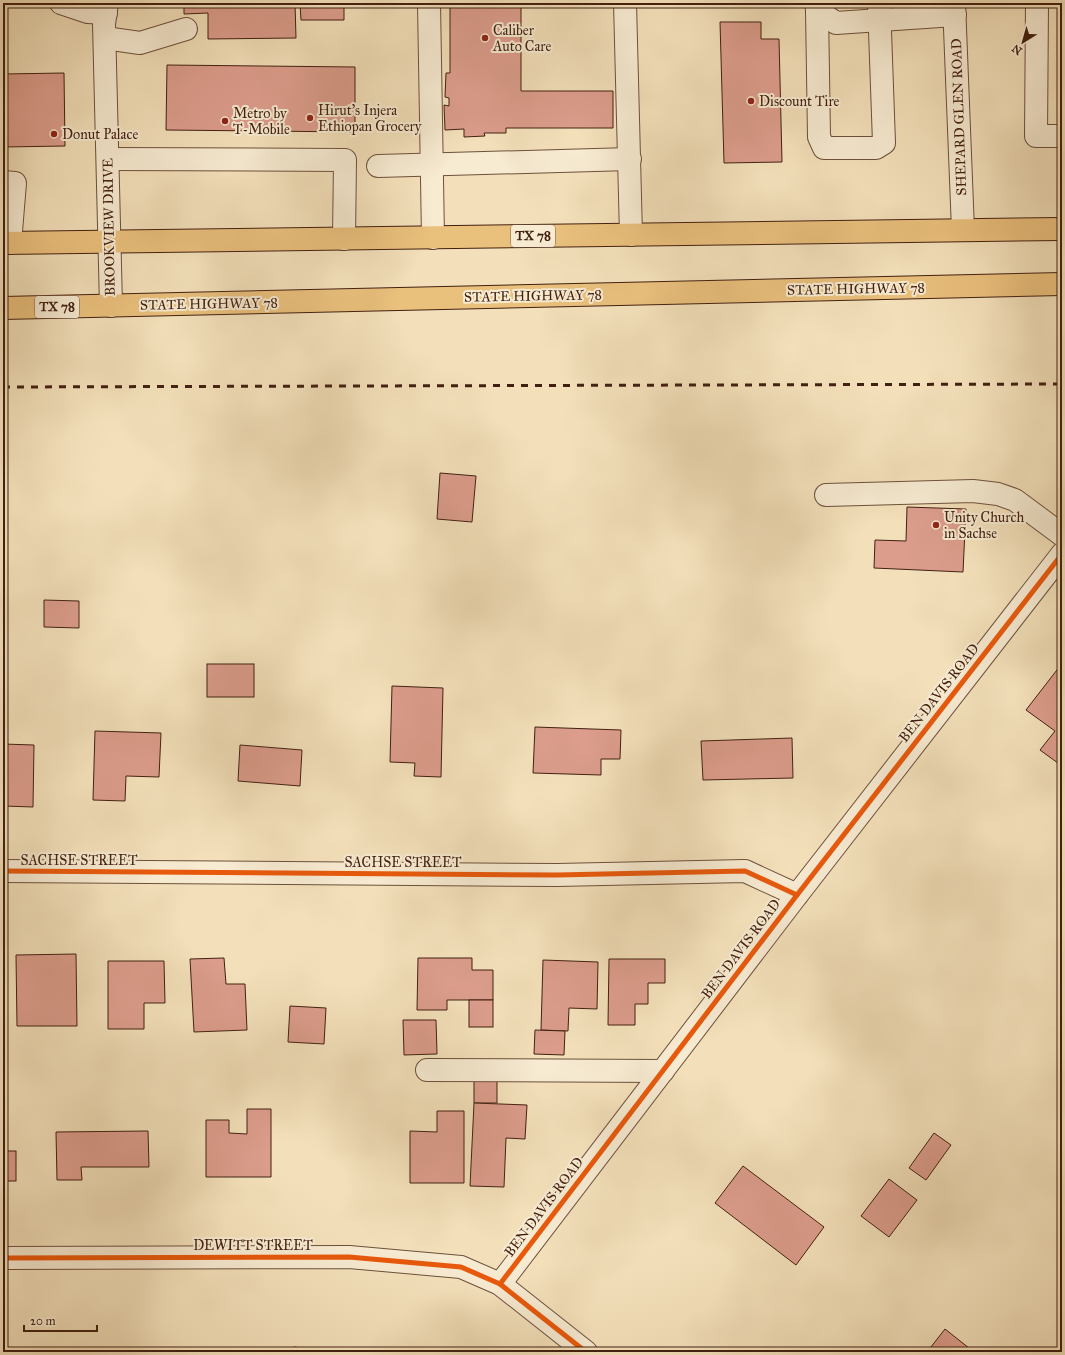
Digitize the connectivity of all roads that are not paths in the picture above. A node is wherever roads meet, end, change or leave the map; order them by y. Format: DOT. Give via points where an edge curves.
graph roads {
  1 [pos="62,3"];
  2 [pos="429,3"];
  3 [pos="625,3"];
  4 [pos="1037,3"];
  5 [pos="817,6"];
  6 [pos="106,8"];
  7 [pos="955,9"];
  8 [pos="879,12"];
  9 [pos="186,29"];
  10 [pos="105,38"];
  11 [pos="1062,136"];
  12 [pos="108,159"];
  13 [pos="630,159"];
  14 [pos="431,165"];
  15 [pos="378,166"];
  16 [pos="3,182"];
  17 [pos="1062,229"];
  18 [pos="963,230"];
  19 [pos="631,235"];
  20 [pos="432,238"];
  21 [pos="344,239"];
  22 [pos="6,243"];
  23 [pos="110,243"];
  24 [pos="1062,284"];
  25 [pos="111,306"];
  26 [pos="3,308"];
  27 [pos="826,495"];
  28 [pos="1062,535"];
  29 [pos="1058,566"];
  30 [pos="3,871"];
  31 [pos="797,895"];
  32 [pos="427,1070"];
  33 [pos="664,1071"];
  34 [pos="3,1258"];
  35 [pos="500,1284"];
  36 [pos="586,1352"];
  1 -- 6 [label="street" via="88,12"];
  2 -- 14 [label="street"];
  3 -- 13 [label="street"];
  4 -- 11 [label="street" via="1036,136"];
  5 -- 8 [label="street" via="836,23"];
  5 -- 8 [label="street" via="819,137 824,148 876,148 884,143"];
  6 -- 10 [label="street, BROOKVIEW DRIVE"];
  7 -- 8 [label="street"];
  7 -- 18 [label="street, SHEPARD GLEN ROAD"];
  9 -- 10 [label="street" via="140,42"];
  10 -- 12 [label="street, BROOKVIEW DRIVE"];
  12 -- 21 [label="street" via="345,160"];
  12 -- 23 [label="street, BROOKVIEW DRIVE"];
  13 -- 14 [label="street"];
  13 -- 19 [label="street"];
  14 -- 15 [label="street"];
  14 -- 20 [label="street"];
  16 -- 22 [label="street" via="15,183"];
  17 -- 18 [label="main road, TX 78"];
  18 -- 19 [label="main road, TX 78"];
  19 -- 20 [label="main road, TX 78"];
  20 -- 21 [label="main road, TX 78"];
  21 -- 23 [label="main road, TX 78"];
  22 -- 23 [label="main road, TX 78"];
  23 -- 25 [label="street, BROOKVIEW DRIVE"];
  24 -- 25 [label="main road, STATE HIGHWAY 78 / TX 78"];
  25 -- 26 [label="main road, STATE HIGHWAY 78 / TX 78"];
  27 -- 28 [label="street" via="973,491 998,494 1015,500"];
  29 -- 31 [label="street, BEN DAVIS ROAD"];
  30 -- 31 [label="street, SACHSE STREET" via="557,875 745,871"];
  31 -- 33 [label="street, BEN DAVIS ROAD"];
  32 -- 33 [label="street"];
  33 -- 35 [label="street, BEN DAVIS ROAD"];
  34 -- 35 [label="street, DEWITT STREET" via="349,1257 461,1268"];
  35 -- 36 [label="street, DEWITT STREET"];
}
